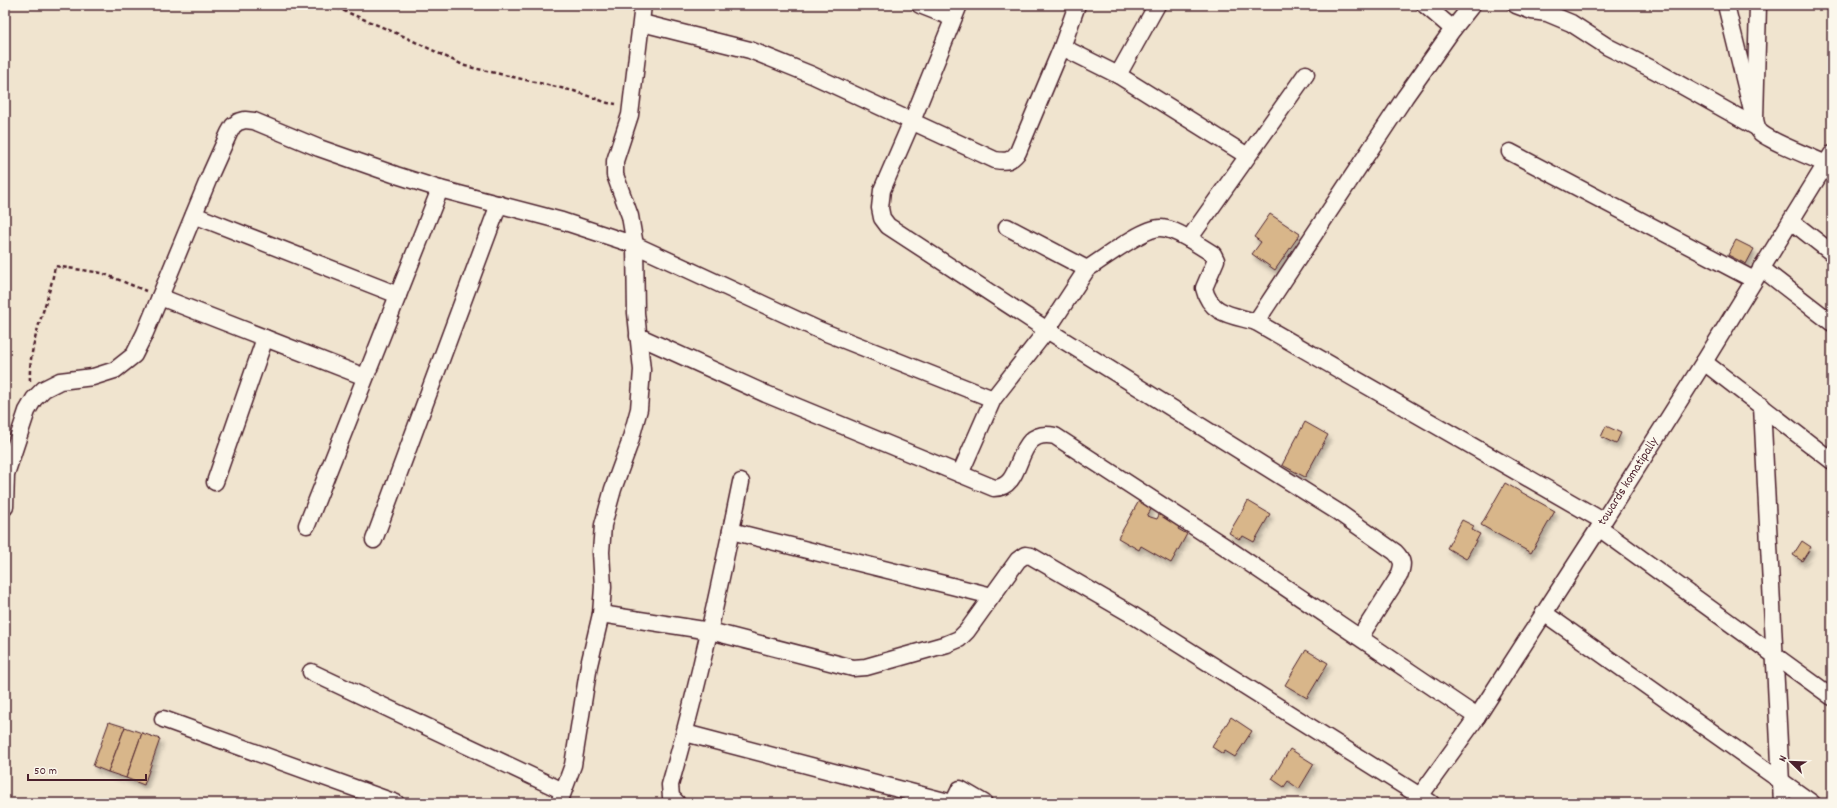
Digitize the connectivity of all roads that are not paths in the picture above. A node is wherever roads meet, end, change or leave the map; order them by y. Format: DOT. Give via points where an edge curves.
graph roads {
  1 [pos="643,5"];
  2 [pos="920,5"];
  3 [pos="1077,5"];
  4 [pos="1157,5"];
  5 [pos="1425,5"];
  6 [pos="1472,5"];
  7 [pos="1516,5"];
  8 [pos="1726,5"];
  9 [pos="1758,5"];
  10 [pos="956,11"];
  11 [pos="642,23"];
  12 [pos="1453,29"];
  13 [pos="1062,47"];
  14 [pos="1306,74"];
  15 [pos="1118,75"];
  16 [pos="912,121"];
  17 [pos="1510,152"];
  18 [pos="1246,155"];
  19 [pos="1829,159"];
  20 [pos="440,189"];
  21 [pos="500,204"];
  22 [pos="194,214"];
  23 [pos="1791,221"];
  24 [pos="1008,227"];
  25 [pos="1188,239"];
  26 [pos="635,244"];
  27 [pos="1832,253"];
  28 [pos="1087,269"];
  29 [pos="1758,274"];
  30 [pos="398,295"];
  31 [pos="160,297"];
  32 [pos="1256,322"];
  33 [pos="1832,323"];
  34 [pos="1047,330"];
  35 [pos="638,336"];
  36 [pos="265,338"];
  37 [pos="1704,362"];
  38 [pos="365,377"];
  39 [pos="993,399"];
  40 [pos="1762,406"];
  41 [pos="1832,461"];
  42 [pos="960,474"];
  43 [pos="215,482"];
  44 [pos="741,482"];
  45 [pos="5,507"];
  46 [pos="307,525"];
  47 [pos="1601,525"];
  48 [pos="731,531"];
  49 [pos="374,540"];
  50 [pos="992,596"];
  51 [pos="1544,613"];
  52 [pos="601,614"];
  53 [pos="710,631"];
  54 [pos="1360,638"];
  55 [pos="1775,656"];
  56 [pos="311,672"];
  57 [pos="1832,697"];
  58 [pos="1477,717"];
  59 [pos="163,719"];
  60 [pos="685,733"];
  61 [pos="1781,780"];
  62 [pos="561,797"];
  63 [pos="1422,800"];
  64 [pos="396,803"];
  65 [pos="677,803"];
  66 [pos="952,803"];
  67 [pos="984,803"];
  68 [pos="1782,803"];
  69 [pos="1812,803"];
  1 -- 11 [label="street"];
  2 -- 10 [label="street"];
  3 -- 13 [label="street"];
  4 -- 15 [label="street"];
  5 -- 12 [label="street"];
  6 -- 12 [label="street"];
  7 -- 8 [label="street" via="1547,13 1571,23 1608,47 1756,127"];
  9 -- 19 [label="street" via="1755,119 1757,128 1772,140"];
  10 -- 16 [label="street"];
  11 -- 16 [label="street" via="750,50"];
  11 -- 26 [label="street" via="631,106 623,141 615,161 615,175 630,216"];
  12 -- 32 [label="street"];
  13 -- 15 [label="street"];
  13 -- 16 [label="street" via="1018,152 1011,160 995,160"];
  14 -- 18 [label="street"];
  15 -- 18 [label="street"];
  16 -- 34 [label="street" via="882,190 882,218 888,226"];
  17 -- 29 [label="street"];
  18 -- 25 [label="street"];
  19 -- 23 [label="street, towards komatipally"];
  20 -- 21 [label="street"];
  20 -- 22 [label="street" via="319,148 254,121 245,120 233,126"];
  20 -- 30 [label="street"];
  21 -- 26 [label="street"];
  21 -- 49 [label="street"];
  22 -- 30 [label="street"];
  22 -- 31 [label="street"];
  23 -- 27 [label="street"];
  23 -- 29 [label="street, towards komatipally"];
  24 -- 28 [label="street"];
  25 -- 28 [label="street" via="1171,230 1159,228 1144,233"];
  25 -- 32 [label="street" via="1213,254 1216,260 1204,288 1211,305 1219,311"];
  26 -- 35 [label="street"];
  26 -- 39 [label="street" via="819,330"];
  28 -- 34 [label="street"];
  29 -- 33 [label="street"];
  29 -- 37 [label="street, towards komatipally"];
  30 -- 38 [label="street"];
  31 -- 36 [label="street"];
  31 -- 45 [label="street" via="134,356 126,363 115,370 93,377 60,381 44,388 31,403 6,474"];
  32 -- 47 [label="street"];
  34 -- 39 [label="street"];
  34 -- 54 [label="street" via="1338,512 1395,552 1402,559 1403,567"];
  35 -- 42 [label="street" via="766,394"];
  35 -- 52 [label="street" via="642,370 639,409 629,445 612,488 604,524 601,552"];
  36 -- 38 [label="street"];
  36 -- 43 [label="street"];
  37 -- 40 [label="street"];
  37 -- 47 [label="street, towards komatipally"];
  38 -- 46 [label="street"];
  39 -- 42 [label="street"];
  40 -- 41 [label="street"];
  40 -- 55 [label="street"];
  42 -- 54 [label="street" via="994,488 1001,488 1012,477 1033,438 1040,435 1055,436"];
  44 -- 48 [label="street"];
  47 -- 51 [label="street, towards komatipally"];
  47 -- 55 [label="street"];
  48 -- 50 [label="street"];
  48 -- 53 [label="street"];
  50 -- 53 [label="street" via="959,639 866,668 853,668"];
  50 -- 63 [label="street" via="1021,557 1025,555 1035,558 1132,614"];
  51 -- 58 [label="street, towards komatipally"];
  51 -- 61 [label="street"];
  52 -- 53 [label="street"];
  52 -- 62 [label="street" via="589,665 573,765"];
  53 -- 60 [label="street"];
  54 -- 58 [label="street"];
  55 -- 57 [label="street"];
  55 -- 61 [label="street"];
  56 -- 62 [label="street"];
  58 -- 63 [label="street, towards komatipally"];
  59 -- 64 [label="street"];
  60 -- 65 [label="street" via="670,785 671,797"];
  60 -- 66 [label="street"];
  61 -- 68 [label="street"];
  61 -- 69 [label="street"];
  66 -- 67 [label="street" via="960,789"];
}
